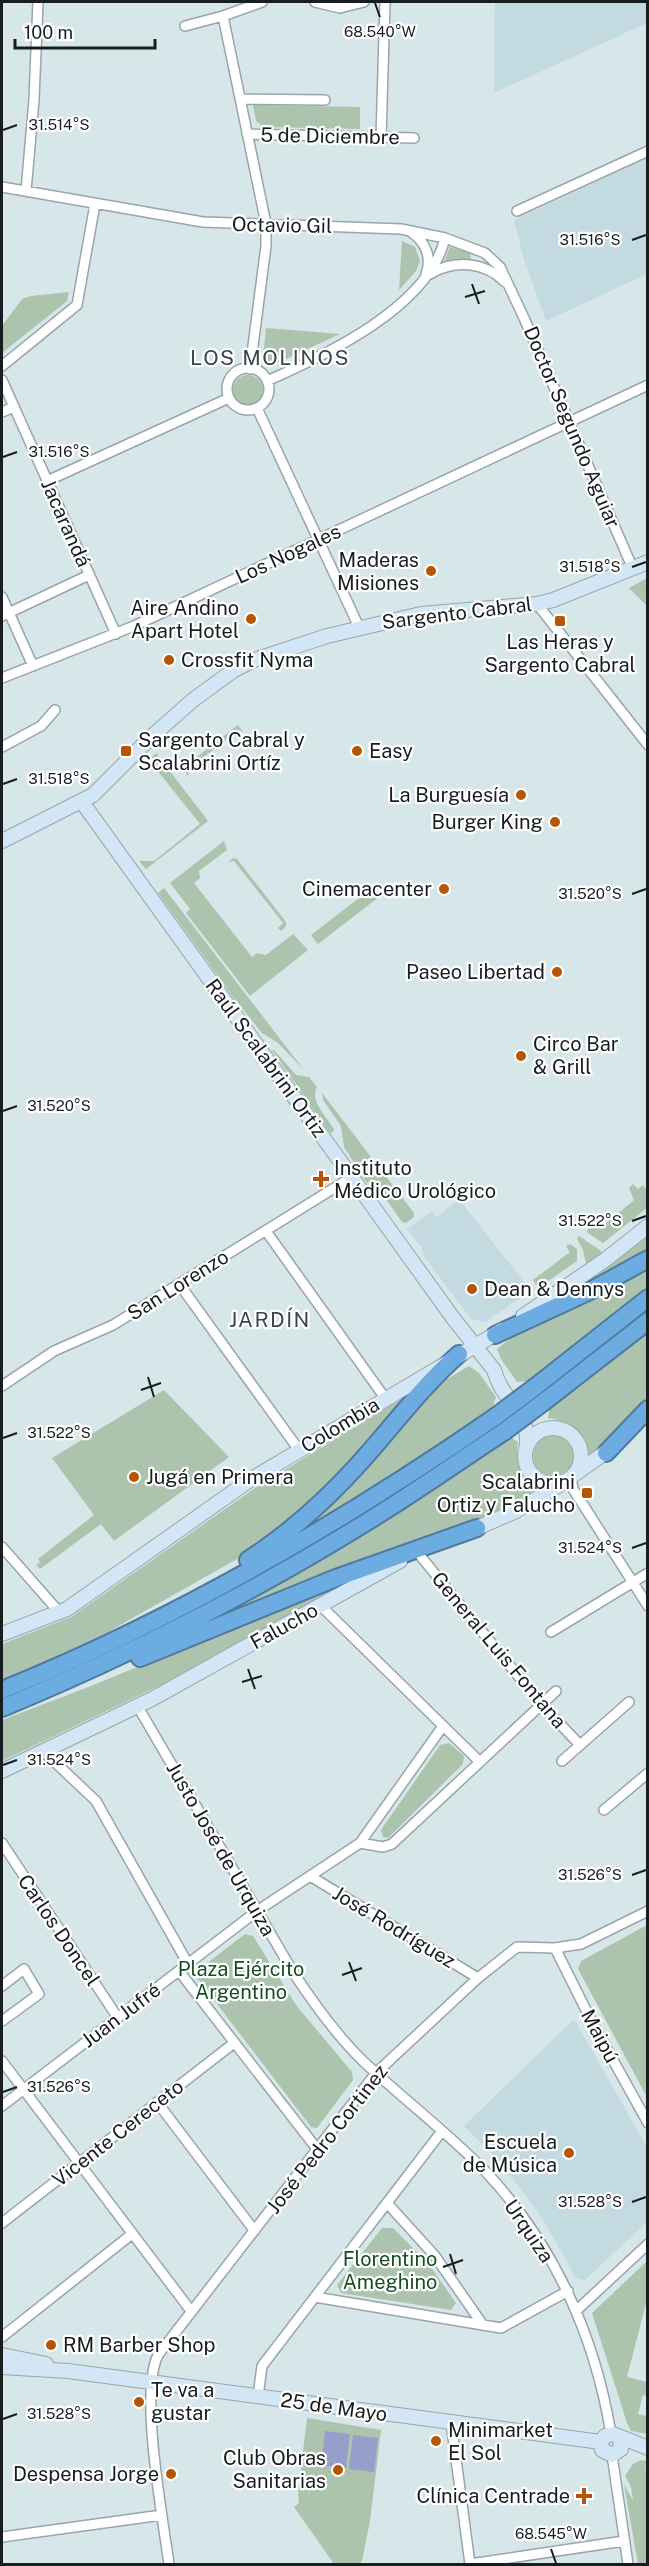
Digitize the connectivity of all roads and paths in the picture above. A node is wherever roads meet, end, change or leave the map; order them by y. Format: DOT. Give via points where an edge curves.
graph roads {
  1 [pos="38,2"];
  2 [pos="262,2"];
  3 [pos="315,2"];
  4 [pos="364,2"];
  5 [pos="385,2"];
  6 [pos="223,16"];
  7 [pos="185,26"];
  8 [pos="240,99"];
  9 [pos="325,100"];
  10 [pos="247,134"];
  11 [pos="381,138"];
  12 [pos="414,138"];
  13 [pos="648,151"];
  14 [pos="2,187"];
  15 [pos="26,191"];
  16 [pos="95,204"];
  17 [pos="517,211"];
  18 [pos="266,224"];
  19 [pos="401,229"];
  20 [pos="445,238"];
  21 [pos="423,279"];
  22 [pos="508,285"];
  23 [pos="525,318"];
  24 [pos="2,366"];
  25 [pos="250,369"];
  26 [pos="2,380"];
  27 [pos="267,381"];
  28 [pos="648,385"];
  29 [pos="229,398"];
  30 [pos="14,407"];
  31 [pos="256,408"];
  32 [pos="2,412"];
  33 [pos="571,421"];
  34 [pos="47,482"];
  35 [pos="319,539"];
  36 [pos="648,562"];
  37 [pos="633,569"];
  38 [pos="89,575"];
  39 [pos="2,597"];
  40 [pos="537,604"];
  41 [pos="5,614"];
  42 [pos="359,627"];
  43 [pos="116,634"];
  44 [pos="33,666"];
  45 [pos="2,678"];
  46 [pos="55,710"];
  47 [pos="648,745"];
  48 [pos="2,747"];
  49 [pos="82,802"];
  50 [pos="2,842"];
  51 [pos="352,1177"];
  52 [pos="648,1226"];
  53 [pos="266,1231"];
  54 [pos="648,1259"];
  55 [pos="180,1285"];
  56 [pos="648,1298"];
  57 [pos="648,1321"];
  58 [pos="495,1335"];
  59 [pos="476,1346"];
  60 [pos="459,1354"];
  61 [pos="494,1370"];
  62 [pos="2,1386"];
  63 [pos="385,1398"];
  64 [pos="648,1409"];
  65 [pos="648,1422"];
  66 [pos="500,1424"];
  67 [pos="552,1428"];
  68 [pos="527,1446"];
  69 [pos="299,1450"];
  70 [pos="606,1453"];
  71 [pos="570,1478"];
  72 [pos="477,1528"];
  73 [pos="2,1547"];
  74 [pos="418,1553"];
  75 [pos="648,1573"];
  76 [pos="632,1581"];
  77 [pos="320,1605"];
  78 [pos="648,1606"];
  79 [pos="176,1609"];
  80 [pos="60,1613"];
  81 [pos="551,1632"];
  82 [pos="2,1634"];
  83 [pos="2,1690"];
  84 [pos="556,1691"];
  85 [pos="629,1702"];
  86 [pos="542,1704"];
  87 [pos="138,1707"];
  88 [pos="2,1709"];
  89 [pos="443,1726"];
  90 [pos="580,1745"];
  91 [pos="43,1751"];
  92 [pos="562,1761"];
  93 [pos="480,1762"];
  94 [pos="2,1771"];
  95 [pos="648,1773"];
  96 [pos="603,1810"];
  97 [pos="2,1843"];
  98 [pos="360,1843"];
  99 [pos="310,1876"];
  100 [pos="257,1911"];
  101 [pos="648,1911"];
  102 [pos="555,1948"];
  103 [pos="188,1964"];
  104 [pos="179,1971"];
  105 [pos="478,1978"];
  106 [pos="2,1986"];
  107 [pos="118,2018"];
  108 [pos="2,2021"];
  109 [pos="234,2043"];
  110 [pos="2,2061"];
  111 [pos="376,2073"];
  112 [pos="23,2090"];
  113 [pos="157,2102"];
  114 [pos="2,2106"];
  115 [pos="648,2122"];
  116 [pos="442,2131"];
  117 [pos="316,2149"];
  118 [pos="79,2163"];
  119 [pos="387,2203"];
  120 [pos="2,2223"];
  121 [pos="254,2230"];
  122 [pos="132,2234"];
  123 [pos="648,2244"];
  124 [pos="567,2291"];
  125 [pos="315,2297"];
  126 [pos="576,2310"];
  127 [pos="192,2311"];
  128 [pos="483,2325"];
  129 [pos="10,2330"];
  130 [pos="2,2337"];
  131 [pos="2,2343"];
  132 [pos="2,2355"];
  133 [pos="2,2367"];
  134 [pos="68,2371"];
  135 [pos="151,2382"];
  136 [pos="258,2396"];
  137 [pos="451,2422"];
  138 [pos="610,2438"];
  139 [pos="648,2448"];
  140 [pos="614,2454"];
  141 [pos="648,2454"];
  142 [pos="162,2516"];
  143 [pos="2,2537"];
  144 [pos="624,2541"];
  145 [pos="470,2564"];
  146 [pos="169,2565"];
  147 [pos="628,2565"];
  1 -- 15 [label="street"];
  2 -- 6 [label="street"];
  3 -- 4 [label="street" via="340,8"];
  5 -- 11 [label="street"];
  6 -- 7 [label="street"];
  6 -- 8 [label="street"];
  8 -- 9 [label="street"];
  8 -- 10 [label="street"];
  10 -- 11 [label="street, 5 de Diciembre"];
  10 -- 18 [label="street"];
  11 -- 12 [label="street, 5 de Diciembre"];
  13 -- 17 [label="street"];
  14 -- 15 [label="street, Octavio Gil"];
  15 -- 16 [label="street, Octavio Gil"];
  16 -- 18 [label="street, Octavio Gil" via="203,222"];
  16 -- 24 [label="street" via="77,305"];
  18 -- 19 [label="street, Octavio Gil"];
  18 -- 25 [label="street"];
  19 -- 20 [label="street, Octavio Gil"];
  19 -- 21 [label="street" via="417,236 426,249 429,261"];
  20 -- 21 [label="street" via="438,260"];
  20 -- 22 [label="street, Octavio Gil" via="485,253 500,267"];
  21 -- 22 [label="street" via="443,268 467,264 486,269"];
  21 -- 27 [label="street" via="354,338"];
  22 -- 23 [label="street, Octavio Gil"];
  23 -- 33 [label="street, Doctor Segundo Aguiar"];
  25 -- 27 [label="street"];
  25 -- 29 [label="street" via="237,371 229,379"];
  26 -- 30 [label="street, Jacarandá"];
  27 -- 31 [label="street" via="267,397"];
  28 -- 33 [label="street, Los Nogales"];
  29 -- 31 [label="street" via="239,408"];
  29 -- 34 [label="street"];
  30 -- 32 [label="street"];
  30 -- 34 [label="street, Jacarandá"];
  31 -- 35 [label="street"];
  33 -- 35 [label="street, Los Nogales"];
  33 -- 37 [label="street, Doctor Segundo Aguiar"];
  34 -- 38 [label="street, Jacarandá"];
  35 -- 42 [label="street"];
  35 -- 43 [label="street, Los Nogales"];
  36 -- 37 [label="street, Sargento Cabral"];
  37 -- 40 [label="street, Sargento Cabral"];
  38 -- 41 [label="street"];
  38 -- 43 [label="street, Jacarandá"];
  39 -- 41 [label="street"];
  40 -- 42 [label="street, Sargento Cabral" via="421,614"];
  40 -- 47 [label="street"];
  41 -- 44 [label="street"];
  42 -- 49 [label="street, Sargento Cabral" via="292,646 234,670 164,725"];
  43 -- 44 [label="street, Los Nogales"];
  44 -- 45 [label="street, Los Nogales"];
  46 -- 48 [label="street" via="40,726"];
  49 -- 50 [label="street, Sargento Cabral"];
  49 -- 51 [label="street, Raúl Scalabrini Ortiz"];
  51 -- 53 [label="street, San Lorenzo"];
  51 -- 59 [label="street, Raúl Scalabrini Ortiz"];
  52 -- 58 [label="street, Colombia"];
  53 -- 55 [label="street, San Lorenzo"];
  53 -- 63 [label="street"];
  54 -- 58 [label="highway" via="590,1292"];
  55 -- 62 [label="street, San Lorenzo" via="114,1325 54,1351"];
  55 -- 69 [label="street"];
  56 -- 66 [label="highway, bridge" via="535,1387"];
  57 -- 66 [label="highway, bridge" via="546,1401"];
  58 -- 59 [label="street, Colombia"];
  59 -- 60 [label="street, Colombia"];
  59 -- 61 [label="street, Raúl Scalabrini Ortiz"];
  60 -- 63 [label="street, Colombia"];
  60 -- 79 [label="highway" via="311,1512 265,1549"];
  61 -- 67 [label="street, Raúl Scalabrini Ortiz" via="532,1417"];
  61 -- 68 [label="street, Raúl Scalabrini Ortiz" via="525,1422"];
  63 -- 69 [label="street, Colombia"];
  64 -- 70 [label="highway"];
  65 -- 70 [label="street, Falucho"];
  66 -- 79 [label="highway" via="331,1524"];
  66 -- 88 [label="highway" via="382,1513 247,1592 137,1648"];
  67 -- 68 [label="street" via="537,1433"];
  67 -- 71 [label="street" via="568,1432 579,1444 581,1461"];
  68 -- 71 [label="street" via="527,1466 535,1477 547,1483"];
  69 -- 80 [label="street, Colombia"];
  70 -- 71 [label="street, Falucho"];
  71 -- 72 [label="street, Falucho" via="526,1506"];
  71 -- 76 [label="street" via="573,1489"];
  72 -- 74 [label="street, Falucho"];
  72 -- 88 [label="highway" via="353,1571 107,1671"];
  73 -- 80 [label="street"];
  74 -- 77 [label="street, Falucho"];
  74 -- 86 [label="street, General Luis Fontana"];
  75 -- 76 [label="street"];
  76 -- 78 [label="street"];
  76 -- 81 [label="street"];
  77 -- 87 [label="street, Falucho"];
  77 -- 89 [label="street"];
  79 -- 83 [label="highway"];
  80 -- 82 [label="street, Colombia"];
  84 -- 86 [label="street"];
  85 -- 90 [label="street"];
  86 -- 90 [label="street, General Luis Fontana"];
  86 -- 93 [label="street"];
  87 -- 91 [label="street, Falucho"];
  87 -- 100 [label="street, Justo José de Urquiza"];
  89 -- 93 [label="street"];
  89 -- 98 [label="street, Juan Jufré"];
  90 -- 92 [label="street"];
  91 -- 94 [label="street, Falucho"];
  91 -- 103 [label="street" via="96,1801"];
  93 -- 98 [label="street" via="392,1844 383,1847"];
  95 -- 96 [label="street"];
  97 -- 107 [label="street, Carlos Doncel"];
  98 -- 99 [label="street, Juan Jufré"];
  99 -- 100 [label="street, Juan Jufré"];
  99 -- 105 [label="street, José Rodríguez"];
  100 -- 103 [label="street, Juan Jufré"];
  100 -- 111 [label="street, Justo José de Urquiza" via="321,2014"];
  101 -- 102 [label="street, José Pedro Cortinez" via="590,1941"];
  102 -- 105 [label="street, José Pedro Cortinez" via="517,1947"];
  102 -- 115 [label="street, Maipú"];
  103 -- 104 [label="street, Juan Jufré"];
  104 -- 107 [label="street, Juan Jufré"];
  104 -- 109 [label="street"];
  105 -- 111 [label="street, José Pedro Cortinez"];
  106 -- 108 [label="street" via="24,1970 39,1994"];
  107 -- 112 [label="street, Juan Jufré"];
  109 -- 113 [label="street, Vicente Cereceto"];
  109 -- 117 [label="street"];
  110 -- 112 [label="street"];
  111 -- 116 [label="street, Urquiza"];
  111 -- 117 [label="street, José Pedro Cortinez"];
  112 -- 114 [label="street, Juan Jufré"];
  112 -- 118 [label="street"];
  113 -- 118 [label="street, Vicente Cereceto"];
  113 -- 121 [label="street"];
  116 -- 119 [label="street"];
  116 -- 124 [label="street, Urquiza" via="511,2201"];
  117 -- 121 [label="street, José Pedro Cortinez"];
  118 -- 120 [label="street, Vicente Cereceto"];
  118 -- 122 [label="street"];
  119 -- 125 [label="street"];
  119 -- 128 [label="street" via="435,2256"];
  121 -- 127 [label="street, José Pedro Cortinez"];
  122 -- 127 [label="street"];
  122 -- 129 [label="street"];
  123 -- 126 [label="street"];
  124 -- 126 [label="street, Urquiza"];
  124 -- 128 [label="street" via="501,2328"];
  125 -- 128 [label="street"];
  125 -- 136 [label="street" via="262,2366"];
  126 -- 138 [label="street, Urquiza" via="600,2379"];
  127 -- 135 [label="street, José Pedro Cortinez" via="158,2355"];
  129 -- 130 [label="street"];
  129 -- 131 [label="street"];
  132 -- 134 [label="street, 25 de Mayo"];
  133 -- 134 [label="street, 25 de Mayo"];
  134 -- 135 [label="street, 25 de Mayo"];
  135 -- 136 [label="street, 25 de Mayo"];
  135 -- 142 [label="street, José Pedro Cortinez"];
  136 -- 137 [label="street, 25 de Mayo"];
  137 -- 138 [label="street, 25 de Mayo"];
  137 -- 145 [label="street"];
  138 -- 139 [label="street, 25 de Mayo"];
  138 -- 140 [label="street" via="602,2450"];
  140 -- 141 [label="street"];
  140 -- 144 [label="street"];
  142 -- 143 [label="street"];
  142 -- 146 [label="street, José Pedro Cortinez"];
  144 -- 145 [label="street"];
  144 -- 147 [label="street"];
}
